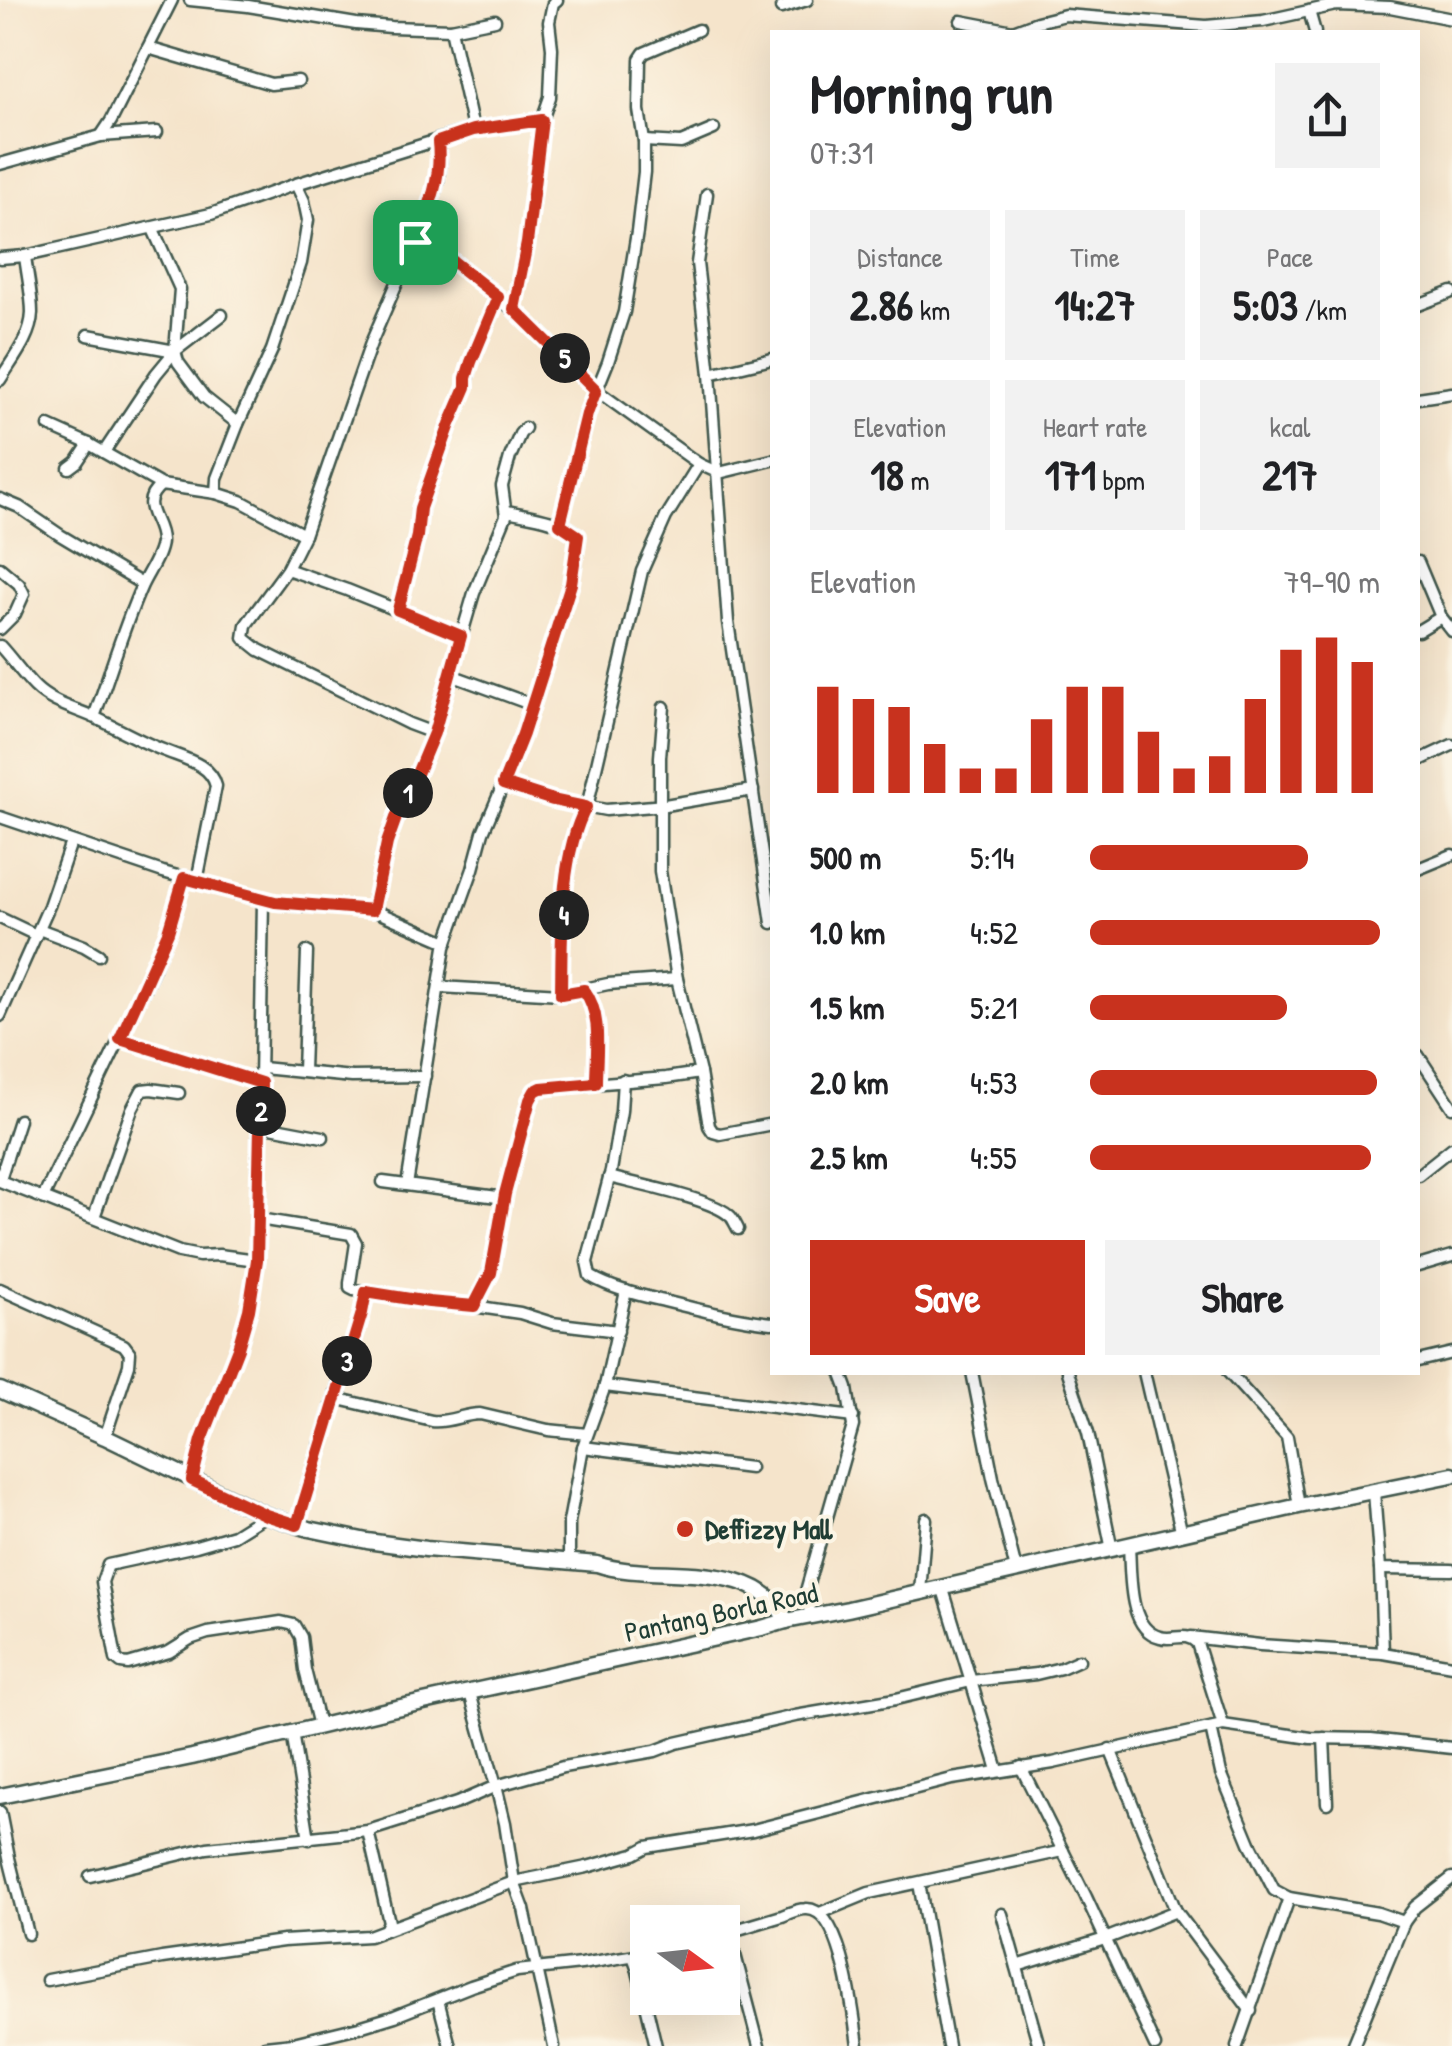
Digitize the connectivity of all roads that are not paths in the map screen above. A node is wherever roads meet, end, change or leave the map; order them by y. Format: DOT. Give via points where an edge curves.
graph roads {
  1 [pos="172,0"];
  2 [pos="190,0"];
  3 [pos="557,0"];
  4 [pos="807,0"];
  5 [pos="249,3"];
  6 [pos="781,8"];
  7 [pos="1309,11"];
  8 [pos="1120,18"];
  9 [pos="1452,19"];
  10 [pos="495,20"];
  11 [pos="961,20"];
  12 [pos="451,29"];
  13 [pos="1178,29"];
  14 [pos="698,30"];
  15 [pos="1004,30"];
  16 [pos="1018,30"];
  17 [pos="1121,30"];
  18 [pos="1314,30"];
  19 [pos="148,48"];
  20 [pos="298,81"];
  21 [pos="542,120"];
  22 [pos="714,129"];
  23 [pos="473,130"];
  24 [pos="157,132"];
  25 [pos="101,136"];
  26 [pos="644,141"];
  27 [pos="438,142"];
  28 [pos="0,164"];
  29 [pos="296,184"];
  30 [pos="707,194"];
  31 [pos="153,228"];
  32 [pos="415,242"];
  33 [pos="25,256"];
  34 [pos="0,258"];
  35 [pos="1452,292"];
  36 [pos="498,297"];
  37 [pos="1420,304"];
  38 [pos="514,309"];
  39 [pos="222,316"];
  40 [pos="88,334"];
  41 [pos="174,351"];
  42 [pos="770,359"];
  43 [pos="710,374"];
  44 [pos="0,380"];
  45 [pos="596,390"];
  46 [pos="1452,393"];
  47 [pos="1420,398"];
  48 [pos="238,424"];
  49 [pos="49,426"];
  50 [pos="525,428"];
  51 [pos="89,444"];
  52 [pos="104,452"];
  53 [pos="770,460"];
  54 [pos="699,464"];
  55 [pos="69,468"];
  56 [pos="719,473"];
  57 [pos="160,485"];
  58 [pos="216,492"];
  59 [pos="0,499"];
  60 [pos="506,511"];
  61 [pos="560,524"];
  62 [pos="304,535"];
  63 [pos="1420,567"];
  64 [pos="0,568"];
  65 [pos="287,569"];
  66 [pos="142,584"];
  67 [pos="398,610"];
  68 [pos="1441,617"];
  69 [pos="1420,629"];
  70 [pos="0,630"];
  71 [pos="1452,631"];
  72 [pos="461,636"];
  73 [pos="0,646"];
  74 [pos="451,675"];
  75 [pos="533,704"];
  76 [pos="664,706"];
  77 [pos="94,717"];
  78 [pos="434,733"];
  79 [pos="1452,745"];
  80 [pos="1420,760"];
  81 [pos="503,784"];
  82 [pos="752,790"];
  83 [pos="660,805"];
  84 [pos="586,807"];
  85 [pos="0,818"];
  86 [pos="71,842"];
  87 [pos="1452,855"];
  88 [pos="768,864"];
  89 [pos="1420,867"];
  90 [pos="184,878"];
  91 [pos="197,881"];
  92 [pos="770,894"];
  93 [pos="264,900"];
  94 [pos="373,910"];
  95 [pos="0,918"];
  96 [pos="38,932"];
  97 [pos="447,942"];
  98 [pos="307,952"];
  99 [pos="99,955"];
  100 [pos="677,979"];
  101 [pos="440,988"];
  102 [pos="584,990"];
  103 [pos="561,994"];
  104 [pos="0,1016"];
  105 [pos="120,1039"];
  106 [pos="1420,1063"];
  107 [pos="262,1068"];
  108 [pos="303,1071"];
  109 [pos="700,1073"];
  110 [pos="425,1076"];
  111 [pos="624,1080"];
  112 [pos="261,1083"];
  113 [pos="596,1083"];
  114 [pos="180,1093"];
  115 [pos="1452,1107"];
  116 [pos="19,1120"];
  117 [pos="770,1124"];
  118 [pos="260,1125"];
  119 [pos="324,1137"];
  120 [pos="1452,1148"];
  121 [pos="1420,1173"];
  122 [pos="609,1178"];
  123 [pos="0,1180"];
  124 [pos="383,1182"];
  125 [pos="407,1185"];
  126 [pos="43,1198"];
  127 [pos="504,1198"];
  128 [pos="94,1217"];
  129 [pos="259,1220"];
  130 [pos="738,1230"];
  131 [pos="1452,1256"];
  132 [pos="257,1260"];
  133 [pos="1420,1265"];
  134 [pos="0,1289"];
  135 [pos="626,1290"];
  136 [pos="366,1292"];
  137 [pos="474,1306"];
  138 [pos="770,1323"];
  139 [pos="618,1331"];
  140 [pos="1452,1353"];
  141 [pos="1420,1361"];
  142 [pos="842,1375"];
  143 [pos="973,1375"];
  144 [pos="1069,1375"];
  145 [pos="1145,1375"];
  146 [pos="1231,1375"];
  147 [pos="605,1386"];
  148 [pos="0,1392"];
  149 [pos="335,1398"];
  150 [pos="853,1416"];
  151 [pos="588,1434"];
  152 [pos="106,1437"];
  153 [pos="583,1448"];
  154 [pos="750,1468"];
  155 [pos="1452,1475"];
  156 [pos="192,1480"];
  157 [pos="1374,1492"];
  158 [pos="1299,1506"];
  159 [pos="266,1515"];
  160 [pos="926,1519"];
  161 [pos="297,1525"];
  162 [pos="1182,1534"];
  163 [pos="1129,1546"];
  164 [pos="1112,1550"];
  165 [pos="569,1563"];
  166 [pos="1016,1570"];
  167 [pos="1380,1570"];
  168 [pos="1452,1570"];
  169 [pos="942,1586"];
  170 [pos="920,1592"];
  171 [pos="811,1617"];
  172 [pos="786,1621"];
  173 [pos="1192,1637"];
  174 [pos="1383,1653"];
  175 [pos="1079,1660"];
  176 [pos="1452,1665"];
  177 [pos="971,1681"];
  178 [pos="470,1693"];
  179 [pos="319,1726"];
  180 [pos="1217,1727"];
  181 [pos="292,1732"];
  182 [pos="1324,1738"];
  183 [pos="1452,1748"];
  184 [pos="1110,1749"];
  185 [pos="1021,1767"];
  186 [pos="998,1770"];
  187 [pos="496,1786"];
  188 [pos="0,1796"];
  189 [pos="1327,1803"];
  190 [pos="0,1812"];
  191 [pos="368,1831"];
  192 [pos="309,1838"];
  193 [pos="1063,1850"];
  194 [pos="90,1876"];
  195 [pos="1452,1878"];
  196 [pos="514,1882"];
  197 [pos="920,1883"];
  198 [pos="1289,1898"];
  199 [pos="1176,1911"];
  200 [pos="820,1913"];
  201 [pos="1002,1914"];
  202 [pos="1404,1922"];
  203 [pos="740,1929"];
  204 [pos="385,1930"];
  205 [pos="28,1934"];
  206 [pos="1105,1939"];
  207 [pos="630,1956"];
  208 [pos="1017,1966"];
  209 [pos="536,1969"];
  210 [pos="48,1980"];
  211 [pos="740,1980"];
  212 [pos="438,2000"];
  213 [pos="1251,2011"];
  214 [pos="649,2015"];
  215 [pos="265,2046"];
  216 [pos="450,2046"];
  217 [pos="554,2046"];
  218 [pos="656,2046"];
  219 [pos="760,2046"];
  220 [pos="858,2046"];
  221 [pos="948,2046"];
  222 [pos="1039,2046"];
  223 [pos="1155,2046"];
  224 [pos="1236,2046"];
  225 [pos="1352,2046"];
  1 -- 19 [label="street"];
  2 -- 5 [label="street"];
  3 -- 21 [label="street" via="549,22 552,78"];
  4 -- 6 [label="street"];
  5 -- 12 [label="street" via="356,24"];
  7 -- 9 [label="street" via="1390,8"];
  7 -- 13 [label="street"];
  7 -- 18 [label="street"];
  8 -- 13 [label="street"];
  8 -- 16 [label="street" via="1066,15"];
  8 -- 17 [label="street"];
  10 -- 12 [label="street"];
  11 -- 15 [label="street"];
  12 -- 23 [label="street"];
  14 -- 26 [label="street" via="640,59"];
  19 -- 20 [label="street" via="271,84"];
  19 -- 25 [label="street"];
  21 -- 23 [label="street"];
  21 -- 38 [label="street"];
  22 -- 26 [label="street" via="681,143"];
  23 -- 27 [label="street"];
  24 -- 25 [label="street"];
  25 -- 28 [label="street"];
  26 -- 45 [label="street" via="624,312"];
  27 -- 29 [label="street"];
  27 -- 32 [label="street" via="438,181"];
  29 -- 31 [label="street"];
  29 -- 48 [label="street" via="308,220 301,263"];
  30 -- 43 [label="street" via="697,263"];
  31 -- 33 [label="street"];
  31 -- 41 [label="street" via="180,289"];
  32 -- 36 [label="street" via="446,256"];
  32 -- 62 [label="street" via="371,344"];
  33 -- 34 [label="street"];
  33 -- 44 [label="street" via="30,327"];
  35 -- 37 [label="street"];
  36 -- 38 [label="street"];
  36 -- 67 [label="street" via="420,508"];
  38 -- 45 [label="street"];
  39 -- 41 [label="street"];
  40 -- 41 [label="street"];
  41 -- 48 [label="street" via="204,397"];
  41 -- 52 [label="street"];
  42 -- 43 [label="street"];
  43 -- 56 [label="street"];
  45 -- 54 [label="street"];
  45 -- 61 [label="street"];
  46 -- 47 [label="street"];
  48 -- 58 [label="street"];
  49 -- 51 [label="street"];
  50 -- 60 [label="street" via="502,486"];
  51 -- 52 [label="street"];
  51 -- 55 [label="street"];
  52 -- 57 [label="street"];
  53 -- 56 [label="street"];
  54 -- 56 [label="street"];
  54 -- 84 [label="street" via="642,570"];
  56 -- 82 [label="street" via="728,622"];
  57 -- 58 [label="street"];
  57 -- 66 [label="street" via="150,506 161,544"];
  58 -- 62 [label="street"];
  59 -- 66 [label="street"];
  60 -- 61 [label="street"];
  60 -- 72 [label="street"];
  61 -- 75 [label="street" via="578,536 578,548"];
  62 -- 65 [label="street"];
  63 -- 68 [label="street"];
  64 -- 70 [label="street" via="24,594"];
  65 -- 67 [label="street"];
  65 -- 78 [label="street" via="246,625 244,638"];
  66 -- 77 [label="street"];
  67 -- 72 [label="street"];
  68 -- 69 [label="street"];
  68 -- 71 [label="street"];
  72 -- 74 [label="street"];
  73 -- 77 [label="street" via="36,688"];
  74 -- 75 [label="street"];
  74 -- 78 [label="street"];
  75 -- 81 [label="street"];
  76 -- 83 [label="street"];
  77 -- 91 [label="street" via="215,778"];
  78 -- 94 [label="street" via="392,829"];
  79 -- 80 [label="street"];
  81 -- 84 [label="street"];
  81 -- 97 [label="street"];
  82 -- 83 [label="street"];
  82 -- 88 [label="street"];
  83 -- 84 [label="street"];
  83 -- 100 [label="street" via="660,871"];
  84 -- 103 [label="street" via="568,864"];
  85 -- 86 [label="street"];
  86 -- 90 [label="street"];
  86 -- 96 [label="street"];
  87 -- 89 [label="street"];
  88 -- 92 [label="street"];
  90 -- 91 [label="street"];
  90 -- 105 [label="street" via="168,932"];
  91 -- 93 [label="street"];
  93 -- 94 [label="street"];
  93 -- 107 [label="street"];
  94 -- 97 [label="street"];
  95 -- 96 [label="street"];
  96 -- 99 [label="street"];
  96 -- 104 [label="street"];
  97 -- 101 [label="street"];
  98 -- 108 [label="street"];
  100 -- 102 [label="street"];
  100 -- 109 [label="street"];
  101 -- 103 [label="street"];
  101 -- 110 [label="street"];
  102 -- 103 [label="street"];
  102 -- 113 [label="street" via="596,1015"];
  105 -- 112 [label="street"];
  105 -- 126 [label="street"];
  106 -- 115 [label="street"];
  107 -- 108 [label="street"];
  107 -- 112 [label="street"];
  108 -- 110 [label="street"];
  109 -- 111 [label="street"];
  109 -- 117 [label="street" via="713,1132"];
  110 -- 125 [label="street"];
  111 -- 113 [label="street"];
  111 -- 122 [label="street"];
  112 -- 118 [label="street"];
  113 -- 127 [label="street" via="535,1091"];
  114 -- 128 [label="street" via="142,1090"];
  116 -- 123 [label="street"];
  118 -- 119 [label="street"];
  118 -- 129 [label="street"];
  120 -- 121 [label="street"];
  122 -- 130 [label="street" via="720,1209"];
  122 -- 135 [label="street" via="587,1262 590,1276"];
  123 -- 126 [label="street"];
  124 -- 125 [label="street"];
  125 -- 127 [label="street"];
  126 -- 128 [label="street"];
  127 -- 137 [label="street" via="491,1273"];
  128 -- 132 [label="street" via="179,1252"];
  129 -- 132 [label="street"];
  129 -- 136 [label="street" via="351,1234 356,1243 350,1288"];
  131 -- 133 [label="street"];
  132 -- 156 [label="street" via="238,1348"];
  134 -- 152 [label="street" via="130,1353"];
  135 -- 138 [label="street"];
  135 -- 139 [label="street"];
  136 -- 137 [label="street"];
  136 -- 149 [label="street"];
  137 -- 139 [label="street"];
  139 -- 147 [label="street"];
  140 -- 141 [label="street"];
  142 -- 150 [label="street"];
  143 -- 166 [label="street"];
  144 -- 164 [label="street"];
  145 -- 162 [label="street"];
  146 -- 158 [label="street" via="1288,1437"];
  147 -- 150 [label="street"];
  147 -- 151 [label="street"];
  148 -- 152 [label="street"];
  149 -- 151 [label="street" via="432,1421 480,1414"];
  149 -- 161 [label="street"];
  150 -- 171 [label="street" via="806,1591"];
  151 -- 153 [label="street"];
  152 -- 156 [label="street"];
  153 -- 154 [label="street"];
  153 -- 165 [label="street"];
  155 -- 157 [label="street, Pantang Borla Road"];
  156 -- 159 [label="street"];
  157 -- 158 [label="street, Pantang Borla Road"];
  157 -- 167 [label="street"];
  158 -- 162 [label="street, Pantang Borla Road"];
  159 -- 161 [label="street"];
  159 -- 179 [label="street" via="234,1535 108,1565 102,1582 116,1659 128,1664 208,1633 294,1625"];
  160 -- 170 [label="street"];
  161 -- 165 [label="street" via="366,1541"];
  162 -- 163 [label="street, Pantang Borla Road"];
  163 -- 164 [label="street, Pantang Borla Road"];
  163 -- 173 [label="street" via="1135,1610 1144,1628 1160,1638"];
  164 -- 166 [label="street, Pantang Borla Road"];
  165 -- 172 [label="street" via="750,1585 773,1600"];
  166 -- 169 [label="street, Pantang Borla Road"];
  167 -- 168 [label="street"];
  167 -- 174 [label="street"];
  169 -- 170 [label="street, Pantang Borla Road"];
  169 -- 177 [label="street"];
  170 -- 171 [label="street, Pantang Borla Road"];
  171 -- 172 [label="street, Pantang Borla Road"];
  172 -- 178 [label="street, Pantang Borla Road"];
  173 -- 174 [label="street"];
  173 -- 180 [label="street"];
  174 -- 176 [label="street"];
  175 -- 177 [label="street" via="1036,1674"];
  177 -- 186 [label="street"];
  177 -- 187 [label="street"];
  178 -- 179 [label="street, Pantang Borla Road"];
  178 -- 187 [label="street"];
  179 -- 181 [label="street, Pantang Borla Road"];
  180 -- 182 [label="street"];
  180 -- 184 [label="street"];
  180 -- 198 [label="street" via="1221,1773 1250,1843 1274,1890"];
  181 -- 188 [label="street, Pantang Borla Road"];
  181 -- 192 [label="street"];
  182 -- 183 [label="street"];
  182 -- 189 [label="street"];
  184 -- 185 [label="street"];
  184 -- 199 [label="street"];
  185 -- 186 [label="street"];
  185 -- 193 [label="street"];
  186 -- 196 [label="street"];
  187 -- 191 [label="street"];
  187 -- 196 [label="street"];
  190 -- 205 [label="street"];
  191 -- 192 [label="street"];
  191 -- 204 [label="street" via="389,1922"];
  192 -- 194 [label="street" via="208,1848"];
  193 -- 197 [label="street"];
  193 -- 206 [label="street"];
  195 -- 202 [label="street"];
  196 -- 204 [label="street"];
  196 -- 209 [label="street"];
  197 -- 200 [label="street"];
  197 -- 221 [label="street"];
  198 -- 202 [label="street"];
  198 -- 213 [label="street"];
  199 -- 206 [label="street"];
  199 -- 213 [label="street"];
  200 -- 203 [label="street" via="805,1908"];
  200 -- 220 [label="street" via="841,1956"];
  201 -- 208 [label="street"];
  202 -- 225 [label="street"];
  204 -- 210 [label="street" via="162,1958"];
  206 -- 208 [label="street"];
  206 -- 223 [label="street"];
  207 -- 209 [label="street"];
  208 -- 222 [label="street"];
  209 -- 212 [label="street"];
  209 -- 217 [label="street"];
  211 -- 219 [label="street"];
  212 -- 215 [label="street" via="358,2028"];
  212 -- 216 [label="street"];
  213 -- 224 [label="street"];
  214 -- 218 [label="street"];
}
